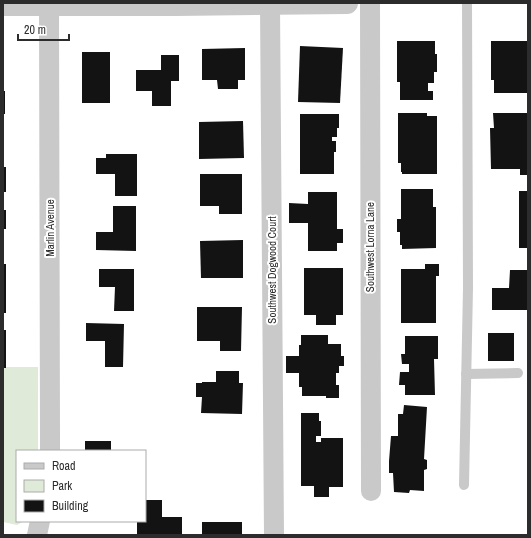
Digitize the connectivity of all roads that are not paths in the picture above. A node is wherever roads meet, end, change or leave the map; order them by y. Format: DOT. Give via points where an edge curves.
graph roads {
  1 [pos="347,3"];
  2 [pos="370,3"];
  3 [pos="467,3"];
  4 [pos="175,4"];
  5 [pos="270,4"];
  6 [pos="3,5"];
  7 [pos="49,5"];
  8 [pos="518,373"];
  9 [pos="466,374"];
  10 [pos="50,450"];
  11 [pos="464,485"];
  12 [pos="371,491"];
  13 [pos="40,522"];
  14 [pos="36,535"];
  15 [pos="274,535"];
  1 -- 5 [label="street"];
  2 -- 12 [label="street, Southwest Lorna Lane"];
  3 -- 9 [label="lane"];
  4 -- 5 [label="street"];
  4 -- 7 [label="street"];
  5 -- 15 [label="street, Southwest Dogwood Court"];
  6 -- 7 [label="street"];
  7 -- 10 [label="street, Marlin Avenue"];
  8 -- 9 [label="lane"];
  9 -- 11 [label="lane"];
  13 -- 14 [label="street"];
}
